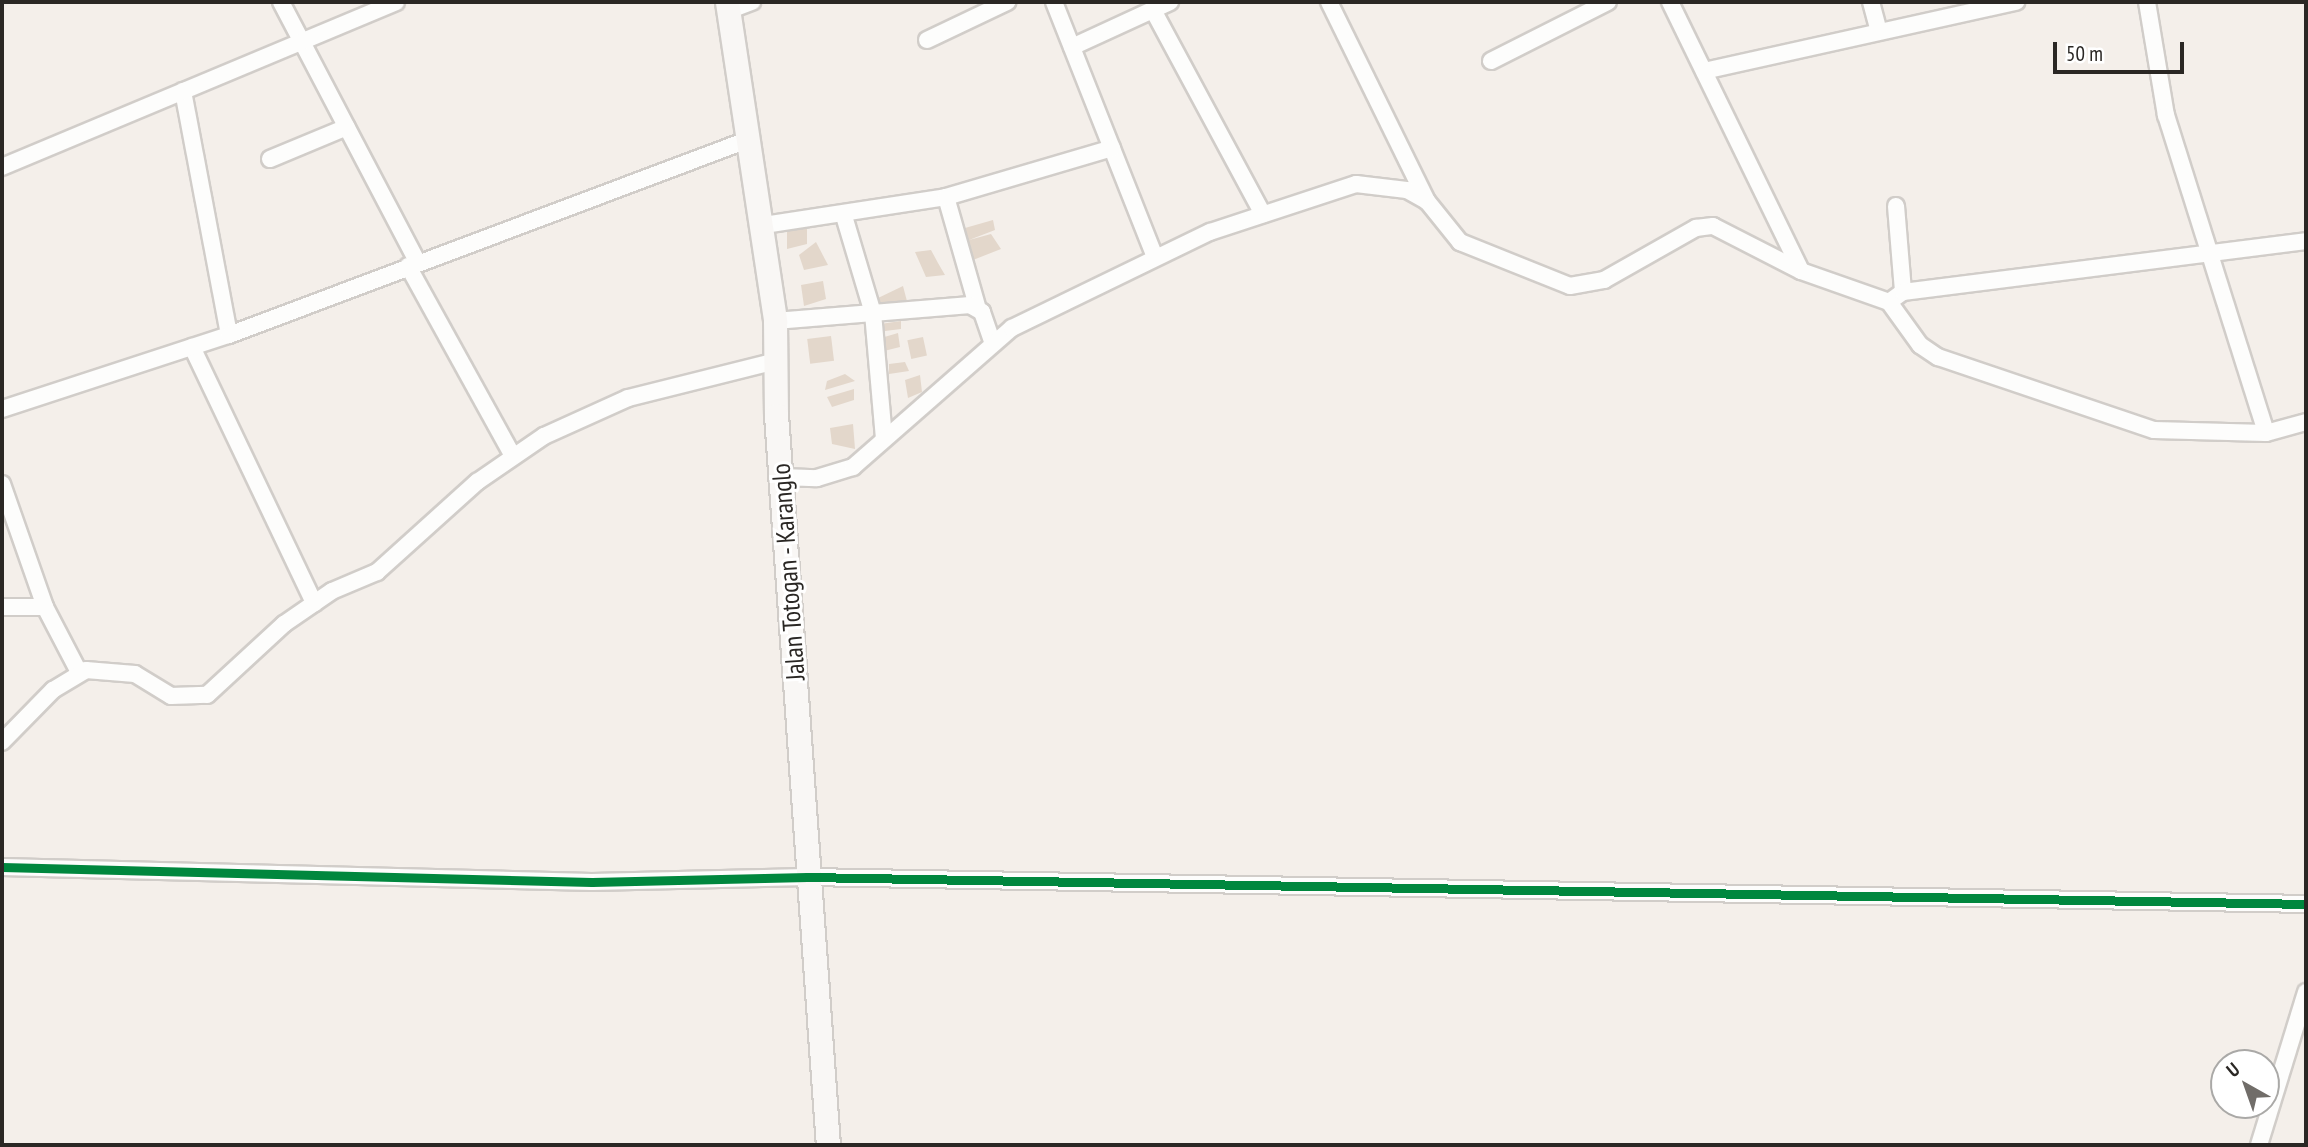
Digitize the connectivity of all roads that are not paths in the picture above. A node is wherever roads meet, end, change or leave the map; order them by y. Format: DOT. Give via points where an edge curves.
graph roads {
  1 [pos="281,2"];
  2 [pos="752,2"];
  3 [pos="1007,2"];
  4 [pos="1054,2"];
  5 [pos="1170,2"];
  6 [pos="1329,2"];
  7 [pos="1608,2"];
  8 [pos="1670,2"];
  9 [pos="1871,2"];
  10 [pos="2016,2"];
  11 [pos="2147,2"];
  12 [pos="390,3"];
  13 [pos="727,6"];
  14 [pos="1153,10"];
  15 [pos="1878,29"];
  16 [pos="928,40"];
  17 [pos="301,41"];
  18 [pos="1072,47"];
  19 [pos="1491,61"];
  20 [pos="1704,71"];
  21 [pos="183,91"];
  22 [pos="347,127"];
  23 [pos="750,139"];
  24 [pos="1112,148"];
  25 [pos="270,159"];
  26 [pos="2,167"];
  27 [pos="946,197"];
  28 [pos="1427,201"];
  29 [pos="1896,206"];
  30 [pos="1263,214"];
  31 [pos="844,216"];
  32 [pos="764,225"];
  33 [pos="2306,240"];
  34 [pos="2213,252"];
  35 [pos="1155,257"];
  36 [pos="413,264"];
  37 [pos="1801,271"];
  38 [pos="1903,292"];
  39 [pos="1889,302"];
  40 [pos="976,306"];
  41 [pos="873,313"];
  42 [pos="775,321"];
  43 [pos="229,335"];
  44 [pos="992,341"];
  45 [pos="192,347"];
  46 [pos="776,360"];
  47 [pos="2,409"];
  48 [pos="2306,422"];
  49 [pos="2266,433"];
  50 [pos="884,439"];
  51 [pos="513,456"];
  52 [pos="781,477"];
  53 [pos="2,484"];
  54 [pos="9,531"];
  55 [pos="314,603"];
  56 [pos="2,607"];
  57 [pos="46,607"];
  58 [pos="79,672"];
  59 [pos="2,742"];
  60 [pos="2,867"];
  61 [pos="807,877"];
  62 [pos="2306,904"];
  63 [pos="2306,992"];
  64 [pos="828,1145"];
  65 [pos="2259,1145"];
  1 -- 17 [label="street"];
  2 -- 13 [label="street"];
  3 -- 16 [label="street"];
  4 -- 18 [label="street"];
  5 -- 14 [label="street"];
  6 -- 28 [label="street"];
  7 -- 19 [label="street"];
  8 -- 20 [label="street"];
  9 -- 15 [label="street"];
  10 -- 15 [label="street"];
  11 -- 34 [label="street" via="2166,115"];
  12 -- 17 [label="street"];
  13 -- 23 [label="main road, Jalan Totogan - Karanglo"];
  14 -- 18 [label="street"];
  14 -- 30 [label="street"];
  15 -- 20 [label="street"];
  17 -- 21 [label="street"];
  17 -- 22 [label="street"];
  18 -- 24 [label="street"];
  20 -- 37 [label="street"];
  21 -- 26 [label="street"];
  21 -- 43 [label="street"];
  22 -- 25 [label="street"];
  22 -- 36 [label="street"];
  23 -- 32 [label="main road, Jalan Totogan - Karanglo"];
  23 -- 36 [label="street"];
  24 -- 27 [label="street"];
  24 -- 35 [label="street"];
  27 -- 31 [label="street"];
  27 -- 40 [label="street"];
  28 -- 30 [label="street" via="1387,185 1356,184"];
  28 -- 37 [label="street" via="1460,242 1570,286 1604,280 1696,228 1713,226"];
  29 -- 38 [label="street"];
  30 -- 35 [label="street"];
  31 -- 32 [label="street"];
  31 -- 41 [label="street"];
  32 -- 42 [label="main road, Jalan Totogan - Karanglo"];
  33 -- 34 [label="street"];
  34 -- 38 [label="street"];
  34 -- 49 [label="street"];
  35 -- 44 [label="street"];
  36 -- 43 [label="street"];
  36 -- 51 [label="street"];
  37 -- 39 [label="street"];
  38 -- 39 [label="street"];
  39 -- 49 [label="street" via="1920,345 1938,357 2154,429"];
  40 -- 41 [label="street"];
  40 -- 44 [label="street"];
  41 -- 42 [label="street"];
  41 -- 50 [label="street"];
  42 -- 46 [label="main road, Jalan Totogan - Karanglo"];
  43 -- 45 [label="street"];
  44 -- 50 [label="street"];
  45 -- 47 [label="street"];
  45 -- 55 [label="street"];
  46 -- 51 [label="street" via="599,408"];
  46 -- 52 [label="main road, Jalan Totogan - Karanglo"];
  48 -- 49 [label="street"];
  50 -- 52 [label="street" via="841,473"];
  51 -- 55 [label="street" via="377,572"];
  52 -- 61 [label="main road, Jalan Totogan - Karanglo"];
  53 -- 54 [label="street"];
  54 -- 57 [label="street"];
  55 -- 58 [label="street" via="207,695 171,696 115,670"];
  56 -- 57 [label="street"];
  57 -- 58 [label="street"];
  58 -- 59 [label="street"];
  60 -- 61 [label="street" via="592,882"];
  61 -- 62 [label="street"];
  61 -- 64 [label="main road, Jalan Totogan - Karanglo"];
  63 -- 65 [label="street"];
}
